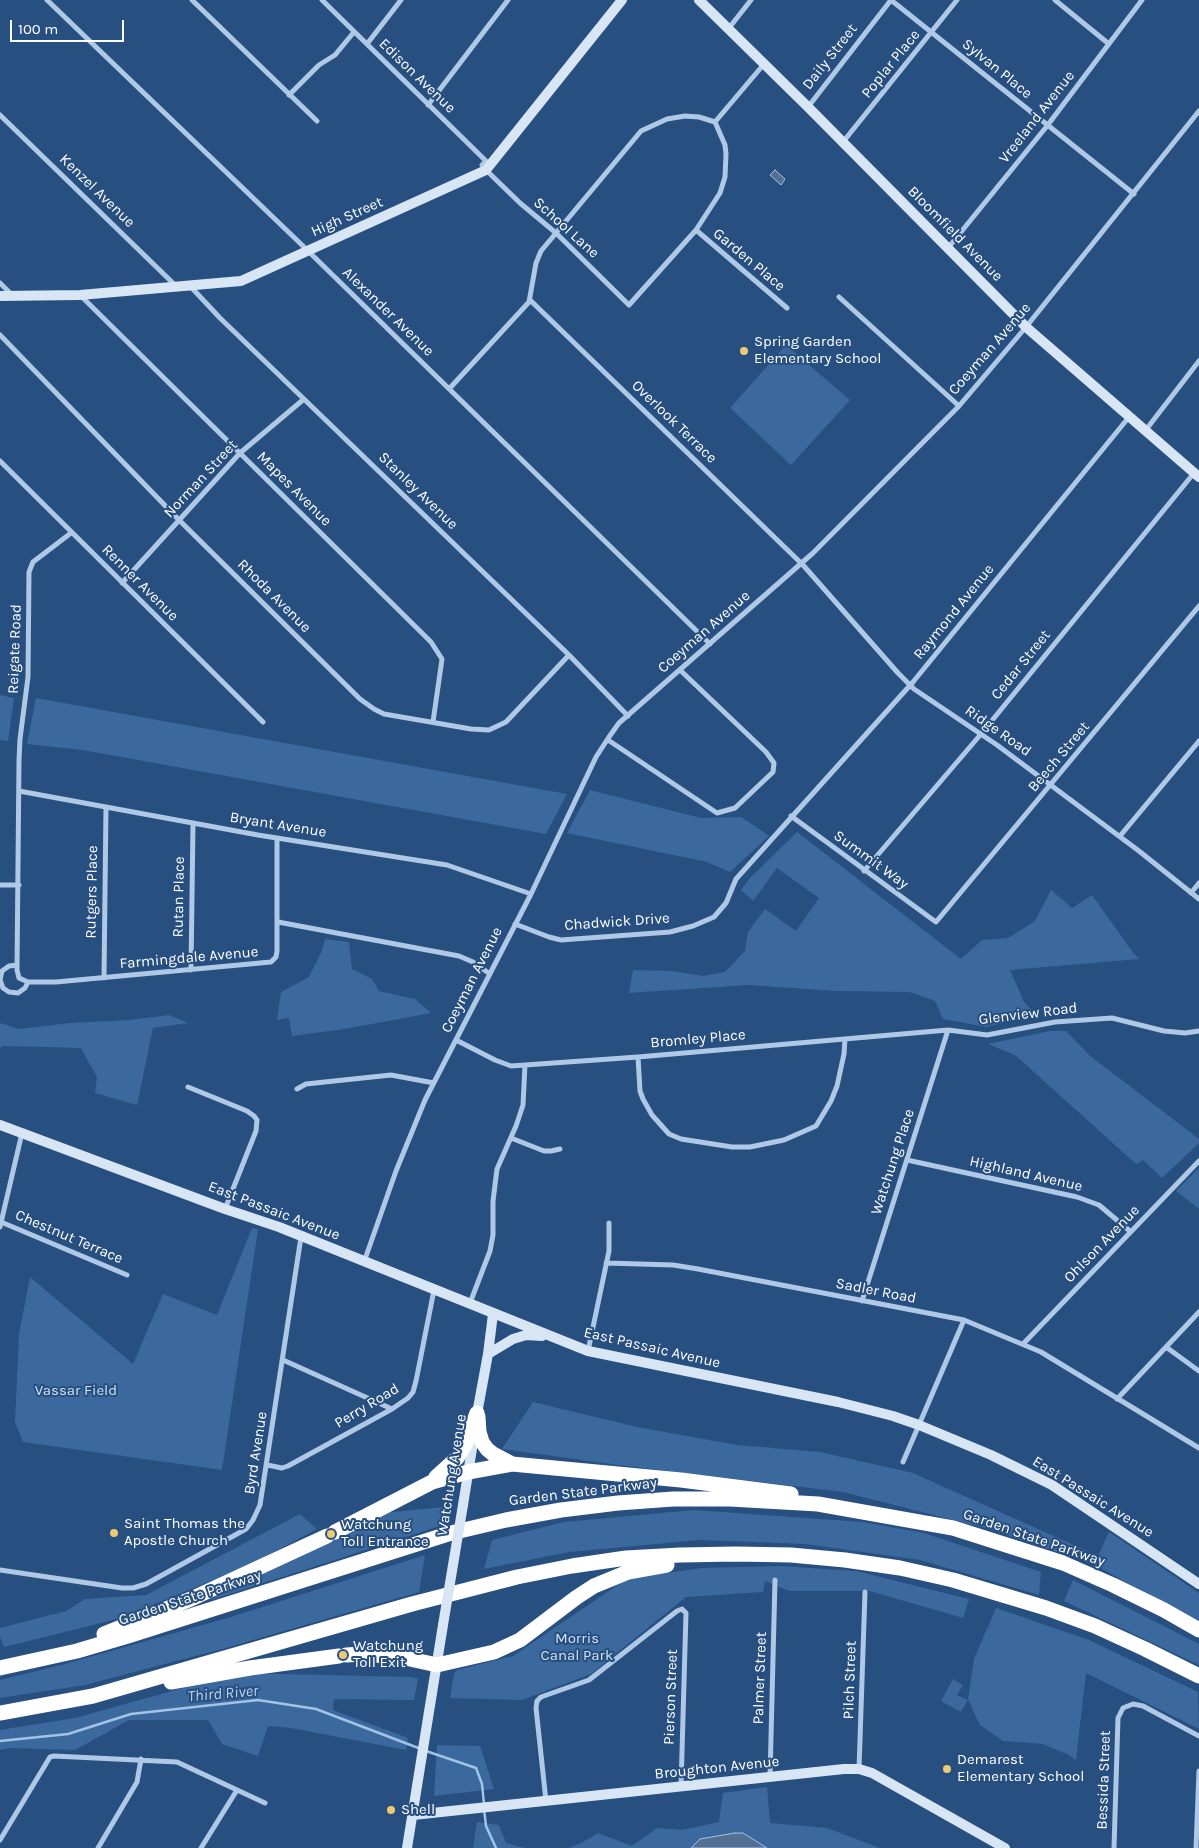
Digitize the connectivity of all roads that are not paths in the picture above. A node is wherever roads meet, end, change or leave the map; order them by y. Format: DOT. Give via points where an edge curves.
graph roads {
  1 [pos="47,0"];
  2 [pos="192,0"];
  3 [pos="322,0"];
  4 [pos="401,0"];
  5 [pos="508,0"];
  6 [pos="622,0"];
  7 [pos="699,0"];
  8 [pos="751,0"];
  9 [pos="891,0"];
  10 [pos="957,0"];
  11 [pos="1055,0"];
  12 [pos="1142,0"];
  13 [pos="729,28"];
  14 [pos="354,32"];
  15 [pos="932,33"];
  16 [pos="366,44"];
  17 [pos="1109,44"];
  18 [pos="764,64"];
  19 [pos="289,95"];
  20 [pos="428,104"];
  21 [pos="808,107"];
  22 [pos="1199,111"];
  23 [pos="0,115"];
  24 [pos="317,121"];
  25 [pos="715,122"];
  26 [pos="1047,126"];
  27 [pos="843,142"];
  28 [pos="486,170"];
  29 [pos="1134,194"];
  30 [pos="696,230"];
  31 [pos="556,234"];
  32 [pos="948,248"];
  33 [pos="308,251"];
  34 [pos="0,283"];
  35 [pos="190,285"];
  36 [pos="176,286"];
  37 [pos="12,295"];
  38 [pos="80,295"];
  39 [pos="0,296"];
  40 [pos="839,297"];
  41 [pos="530,300"];
  42 [pos="787,308"];
  43 [pos="1026,328"];
  44 [pos="0,335"];
  45 [pos="1199,361"];
  46 [pos="449,389"];
  47 [pos="304,399"];
  48 [pos="959,406"];
  49 [pos="1129,417"];
  50 [pos="1145,431"];
  51 [pos="240,453"];
  52 [pos="0,461"];
  53 [pos="1197,475"];
  54 [pos="180,520"];
  55 [pos="71,532"];
  56 [pos="802,563"];
  57 [pos="122,583"];
  58 [pos="1199,606"];
  59 [pos="710,644"];
  60 [pos="569,655"];
  61 [pos="680,670"];
  62 [pos="910,685"];
  63 [pos="628,716"];
  64 [pos="263,722"];
  65 [pos="433,722"];
  66 [pos="981,734"];
  67 [pos="608,740"];
  68 [pos="1199,741"];
  69 [pos="1052,786"];
  70 [pos="19,791"];
  71 [pos="106,807"];
  72 [pos="792,816"];
  73 [pos="193,823"];
  74 [pos="1120,836"];
  75 [pos="277,838"];
  76 [pos="864,871"];
  77 [pos="1199,883"];
  78 [pos="0,885"];
  79 [pos="19,885"];
  80 [pos="1191,892"];
  81 [pos="531,894"];
  82 [pos="1199,899"];
  83 [pos="278,922"];
  84 [pos="936,922"];
  85 [pos="515,924"];
  86 [pos="17,965"];
  87 [pos="191,970"];
  88 [pos="490,974"];
  89 [pos="104,978"];
  90 [pos="28,982"];
  91 [pos="948,1030"];
  92 [pos="1199,1031"];
  93 [pos="845,1039"];
  94 [pos="456,1040"];
  95 [pos="638,1057"];
  96 [pos="525,1065"];
  97 [pos="434,1083"];
  98 [pos="188,1087"];
  99 [pos="297,1089"];
  100 [pos="0,1125"];
  101 [pos="22,1132"];
  102 [pos="511,1138"];
  103 [pos="560,1149"];
  104 [pos="906,1160"];
  105 [pos="1199,1160"];
  106 [pos="225,1209"];
  107 [pos="609,1223"];
  108 [pos="0,1224"];
  109 [pos="1131,1232"];
  110 [pos="301,1236"];
  111 [pos="364,1262"];
  112 [pos="606,1263"];
  113 [pos="127,1275"];
  114 [pos="434,1290"];
  115 [pos="862,1301"];
  116 [pos="470,1303"];
  117 [pos="1199,1312"];
  118 [pos="493,1314"];
  119 [pos="964,1320"];
  120 [pos="553,1338"];
  121 [pos="1023,1344"];
  122 [pos="1166,1347"];
  123 [pos="588,1352"];
  124 [pos="488,1354"];
  125 [pos="282,1360"];
  126 [pos="1199,1371"];
  127 [pos="1117,1399"];
  128 [pos="392,1409"];
  129 [pos="477,1413"];
  130 [pos="919,1425"];
  131 [pos="1199,1448"];
  132 [pos="903,1462"];
  133 [pos="512,1464"];
  134 [pos="267,1465"];
  135 [pos="468,1472"];
  136 [pos="422,1487"];
  137 [pos="818,1504"];
  138 [pos="791,1555"];
  139 [pos="0,1570"];
  140 [pos="775,1580"];
  141 [pos="1199,1584"];
  142 [pos="865,1592"];
  143 [pos="1199,1630"];
  144 [pos="23,1664"];
  145 [pos="437,1665"];
  146 [pos="0,1668"];
  147 [pos="1199,1676"];
  148 [pos="93,1696"];
  149 [pos="0,1713"];
  150 [pos="1199,1736"];
  151 [pos="141,1759"];
  152 [pos="859,1769"];
  153 [pos="1199,1771"];
  154 [pos="770,1778"];
  155 [pos="680,1788"];
  156 [pos="236,1790"];
  157 [pos="546,1802"];
  158 [pos="265,1803"];
  159 [pos="413,1815"];
  160 [pos="0,1840"];
  161 [pos="98,1848"];
  162 [pos="201,1848"];
  163 [pos="407,1848"];
  164 [pos="1005,1848"];
  165 [pos="1114,1848"];
  166 [pos="1196,1848"];
  1 -- 33 [label="street, Alexander Avenue"];
  2 -- 19 [label="street"];
  3 -- 14 [label="street, Edison Avenue"];
  4 -- 16 [label="street"];
  5 -- 20 [label="street"];
  6 -- 28 [label="street, High Street"];
  7 -- 13 [label="street, Bloomfield Avenue"];
  8 -- 13 [label="street"];
  9 -- 15 [label="street, Sylvan Place"];
  9 -- 21 [label="street, Daily Street"];
  10 -- 15 [label="street, Poplar Place"];
  11 -- 17 [label="street"];
  12 -- 17 [label="street, Vreeland Avenue"];
  13 -- 18 [label="street, Bloomfield Avenue"];
  14 -- 16 [label="street, Edison Avenue"];
  14 -- 19 [label="street" via="335,56 319,65"];
  15 -- 26 [label="street, Sylvan Place"];
  15 -- 27 [label="street, Poplar Place"];
  16 -- 20 [label="street, Edison Avenue"];
  17 -- 26 [label="street, Vreeland Avenue"];
  18 -- 21 [label="street, Bloomfield Avenue"];
  18 -- 25 [label="street"];
  19 -- 24 [label="street"];
  20 -- 28 [label="street, Edison Avenue" via="486,161 482,165"];
  21 -- 27 [label="street, Bloomfield Avenue"];
  22 -- 29 [label="street, Coeyman Avenue"];
  23 -- 36 [label="street, Kenzel Avenue"];
  25 -- 30 [label="street" via="725,145 724,177 720,193"];
  25 -- 31 [label="street" via="685,116 667,119 641,131"];
  26 -- 29 [label="street, Sylvan Place"];
  26 -- 32 [label="street, Vreeland Avenue"];
  27 -- 32 [label="street, Bloomfield Avenue"];
  28 -- 31 [label="street, School Lane"];
  28 -- 33 [label="street, High Street"];
  29 -- 43 [label="street, Coeyman Avenue"];
  30 -- 31 [label="street, School Lane" via="630,305"];
  30 -- 42 [label="street, Garden Place"];
  31 -- 41 [label="street" via="541,251 536,263"];
  32 -- 43 [label="street, Bloomfield Avenue"];
  33 -- 35 [label="street, High Street" via="241,281"];
  33 -- 46 [label="street, Alexander Avenue"];
  34 -- 37 [label="street"];
  35 -- 36 [label="street, High Street"];
  35 -- 47 [label="street, Stanley Avenue"];
  36 -- 38 [label="street, High Street"];
  37 -- 38 [label="street, High Street"];
  37 -- 39 [label="street, High Street"];
  38 -- 51 [label="street, Mapes Avenue"];
  40 -- 48 [label="street"];
  41 -- 46 [label="street"];
  41 -- 56 [label="street, Overlook Terrace"];
  43 -- 48 [label="street, Coeyman Avenue"];
  43 -- 49 [label="street, Bloomfield Avenue"];
  44 -- 54 [label="street, Rhoda Avenue"];
  45 -- 50 [label="street"];
  46 -- 59 [label="street, Alexander Avenue"];
  47 -- 51 [label="street, Norman Street"];
  47 -- 60 [label="street, Stanley Avenue"];
  48 -- 56 [label="street, Coeyman Avenue"];
  49 -- 50 [label="street, Bloomfield Avenue"];
  49 -- 62 [label="street, Raymond Avenue"];
  50 -- 53 [label="street, Bloomfield Avenue"];
  51 -- 54 [label="street, Norman Street"];
  51 -- 65 [label="street, Mapes Avenue" via="439,652 442,668"];
  52 -- 55 [label="street, Renner Avenue"];
  53 -- 66 [label="street, Cedar Street"];
  54 -- 57 [label="street, Norman Street"];
  54 -- 65 [label="street, Rhoda Avenue" via="360,699 384,714"];
  55 -- 57 [label="street, Renner Avenue"];
  55 -- 70 [label="street, Reigate Road" via="33,562 29,572 28,678 20,739"];
  56 -- 59 [label="street, Coeyman Avenue"];
  56 -- 62 [label="street, Ridge Road"];
  57 -- 64 [label="street, Renner Avenue"];
  58 -- 69 [label="street, Beech Street"];
  59 -- 61 [label="street, Coeyman Avenue"];
  60 -- 63 [label="street, Stanley Avenue"];
  60 -- 65 [label="street, Rhoda Avenue" via="506,722 496,728 471,729"];
  61 -- 63 [label="street, Coeyman Avenue"];
  61 -- 67 [label="street" via="766,752 774,763 773,772 735,808 717,813"];
  62 -- 66 [label="street, Ridge Road"];
  62 -- 72 [label="street, Raymond Avenue"];
  63 -- 67 [label="street, Coeyman Avenue"];
  66 -- 69 [label="street, Ridge Road"];
  66 -- 76 [label="street, Cedar Street"];
  67 -- 81 [label="street, Coeyman Avenue" via="596,757"];
  68 -- 74 [label="street"];
  69 -- 74 [label="street, Ridge Road"];
  69 -- 84 [label="street, Beech Street"];
  70 -- 71 [label="street, Bryant Avenue"];
  70 -- 79 [label="street, Reigate Road"];
  71 -- 73 [label="street, Bryant Avenue"];
  71 -- 89 [label="street, Rutgers Place"];
  72 -- 76 [label="street, Summit Way"];
  72 -- 85 [label="street, Chadwick Drive" via="736,879 726,902 714,917 693,926 670,932 561,940"];
  73 -- 75 [label="street, Bryant Avenue"];
  73 -- 87 [label="street, Rutan Place"];
  74 -- 80 [label="street, Ridge Road"];
  75 -- 81 [label="street, Bryant Avenue" via="447,865"];
  75 -- 83 [label="street, Farmingdale Avenue"];
  76 -- 84 [label="street, Summit Way"];
  77 -- 80 [label="street"];
  78 -- 79 [label="street"];
  79 -- 86 [label="street, Reigate Road"];
  80 -- 82 [label="street, Ridge Road"];
  81 -- 85 [label="street, Coeyman Avenue"];
  83 -- 87 [label="street, Farmingdale Avenue" via="276,957 271,962"];
  83 -- 88 [label="street" via="459,956"];
  85 -- 88 [label="street, Coeyman Avenue"];
  86 -- 90 [label="street" via="19,978"];
  86 -- 90 [label="street" via="2,971 0,980 3,988 18,992"];
  87 -- 89 [label="street, Farmingdale Avenue"];
  88 -- 94 [label="street, Coeyman Avenue"];
  89 -- 90 [label="street, Farmingdale Avenue"];
  91 -- 92 [label="street, Glenview Road" via="987,1035 1055,1022 1112,1018 1164,1031"];
  91 -- 93 [label="street, Bromley Place"];
  91 -- 104 [label="street, Watchung Place"];
  93 -- 95 [label="street, Bromley Place"];
  93 -- 95 [label="street" via="837,1086 816,1126 784,1140 750,1147 732,1148 668,1134 643,1099"];
  94 -- 96 [label="street, Bromley Place" via="510,1066"];
  94 -- 97 [label="street, Coeyman Avenue"];
  95 -- 96 [label="street, Bromley Place"];
  96 -- 102 [label="street" via="523,1105"];
  97 -- 99 [label="street" via="391,1074 306,1084"];
  97 -- 111 [label="street, Coeyman Avenue" via="396,1172"];
  98 -- 106 [label="street" via="247,1111 257,1120 256,1131"];
  100 -- 101 [label="street, East Passaic Avenue"];
  101 -- 106 [label="street, East Passaic Avenue"];
  101 -- 108 [label="street"];
  102 -- 103 [label="street" via="544,1150"];
  102 -- 116 [label="street" via="498,1169 490,1251"];
  104 -- 109 [label="street, Highland Avenue" via="1077,1197 1099,1205"];
  104 -- 115 [label="street, Watchung Place"];
  105 -- 109 [label="street, Ohlson Avenue"];
  106 -- 110 [label="street, East Passaic Avenue"];
  107 -- 112 [label="street"];
  108 -- 113 [label="street, Chestnut Terrace"];
  109 -- 121 [label="street, Ohlson Avenue"];
  110 -- 111 [label="street, East Passaic Avenue"];
  110 -- 125 [label="street, Byrd Avenue"];
  111 -- 114 [label="street, East Passaic Avenue"];
  112 -- 115 [label="street, Sadler Road" via="673,1265"];
  112 -- 123 [label="street"];
  114 -- 116 [label="street, East Passaic Avenue"];
  114 -- 128 [label="street, Perry Road" via="412,1392"];
  115 -- 119 [label="street, Sadler Road"];
  116 -- 118 [label="street, East Passaic Avenue"];
  117 -- 122 [label="street"];
  118 -- 120 [label="street, East Passaic Avenue"];
  118 -- 124 [label="street, Watchung Avenue"];
  119 -- 121 [label="street, Sadler Road"];
  119 -- 130 [label="street"];
  120 -- 123 [label="street, East Passaic Avenue"];
  120 -- 124 [label="street" via="540,1335 520,1337"];
  121 -- 127 [label="street, Sadler Road"];
  122 -- 126 [label="street"];
  122 -- 127 [label="street"];
  123 -- 130 [label="street, East Passaic Avenue" via="857,1406"];
  124 -- 129 [label="street, Watchung Avenue"];
  125 -- 128 [label="street"];
  125 -- 134 [label="street, Byrd Avenue"];
  127 -- 131 [label="street, Sadler Road"];
  128 -- 134 [label="street, Perry Road" via="288,1466"];
  129 -- 133 [label="highway" via="482,1442 493,1454"];
  129 -- 135 [label="street, Watchung Avenue"];
  129 -- 136 [label="highway" via="457,1458"];
  130 -- 132 [label="street"];
  130 -- 141 [label="street, East Passaic Avenue" via="1052,1485"];
  133 -- 135 [label="highway"];
  133 -- 137 [label="highway" via="772,1490 794,1494"];
  134 -- 139 [label="street, Byrd Avenue" via="260,1505 246,1529 146,1584 122,1588"];
  135 -- 136 [label="highway"];
  135 -- 145 [label="street, Watchung Avenue, bridge"];
  136 -- 144 [label="highway" via="191,1600"];
  137 -- 143 [label="highway, Garden State Parkway" via="953,1528 1007,1544 1113,1584"];
  137 -- 144 [label="highway, Garden State Parkway" via="730,1498 673,1499 599,1505 506,1520 398,1549 131,1635"];
  138 -- 145 [label="highway" via="667,1565 628,1572 589,1590 507,1647"];
  138 -- 147 [label="highway" via="900,1568 999,1592 1095,1626"];
  138 -- 148 [label="highway" via="626,1558 517,1577"];
  140 -- 154 [label="street, Palmer Street"];
  142 -- 152 [label="street, Pilch Street"];
  144 -- 146 [label="highway, Garden State Parkway"];
  145 -- 148 [label="highway" via="401,1657 343,1655"];
  145 -- 159 [label="street, Watchung Avenue"];
  148 -- 149 [label="highway"];
  150 -- 165 [label="street, Bessida Street" via="1138,1704 1123,1708 1118,1718"];
  151 -- 156 [label="street" via="177,1762"];
  151 -- 160 [label="street" via="50,1757"];
  151 -- 161 [label="street" via="138,1782"];
  152 -- 154 [label="street, Broughton Avenue"];
  152 -- 164 [label="street, Broughton Avenue" via="872,1773"];
  153 -- 166 [label="street"];
  154 -- 155 [label="street, Broughton Avenue"];
  155 -- 157 [label="street, Broughton Avenue"];
  155 -- 157 [label="street, Pierson Street" via="686,1614 682,1609 589,1680 537,1701"];
  156 -- 158 [label="street"];
  156 -- 162 [label="street"];
  157 -- 159 [label="street, Broughton Avenue"];
  159 -- 163 [label="street, Watchung Avenue"];
}
